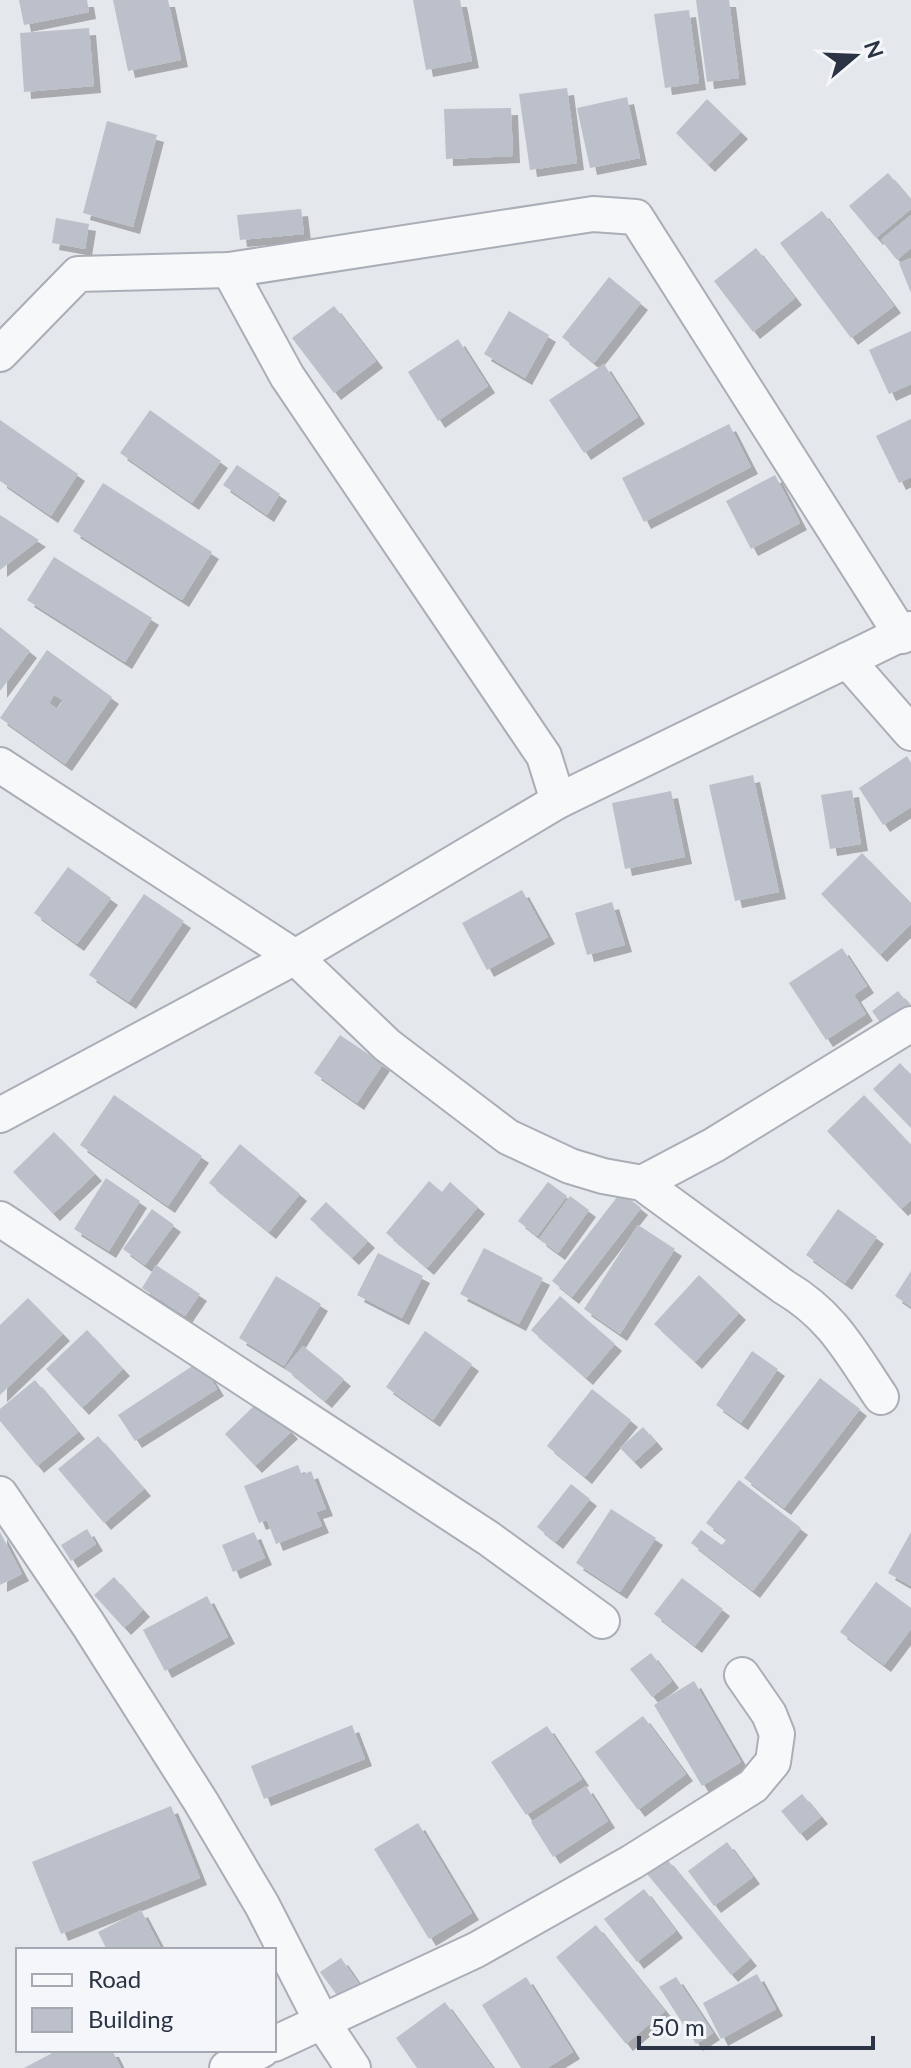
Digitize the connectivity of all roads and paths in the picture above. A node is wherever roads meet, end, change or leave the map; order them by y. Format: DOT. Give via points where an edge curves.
graph roads {
  1 [pos="229,270"];
  2 [pos="0,354"];
  3 [pos="906,633"];
  4 [pos="847,660"];
  5 [pos="911,733"];
  6 [pos="0,765"];
  7 [pos="558,801"];
  8 [pos="295,957"];
  9 [pos="911,1024"];
  10 [pos="0,1115"];
  11 [pos="642,1183"];
  12 [pos="0,1219"];
  13 [pos="881,1397"];
  14 [pos="0,1494"];
  15 [pos="602,1621"];
  16 [pos="742,1675"];
  17 [pos="321,2020"];
  18 [pos="276,2043"];
  19 [pos="258,2052"];
  20 [pos="227,2068"];
  21 [pos="353,2068"];
  1 -- 2 [label="street" via="78,274"];
  1 -- 3 [label="street" via="593,214 636,217"];
  1 -- 7 [label="street" via="287,376 544,756"];
  3 -- 4 [label="street"];
  4 -- 5 [label="street"];
  4 -- 7 [label="street"];
  6 -- 8 [label="street"];
  7 -- 8 [label="street"];
  8 -- 10 [label="street"];
  8 -- 11 [label="street" via="387,1045 508,1137 570,1166"];
  9 -- 11 [label="street"];
  11 -- 13 [label="street" via="822,1314"];
  12 -- 15 [label="street" via="488,1538"];
  14 -- 17 [label="street" via="201,1802"];
  16 -- 17 [label="street" via="777,1734 773,1762 753,1786 476,1950"];
  17 -- 18 [label="street"];
  17 -- 21 [label="street"];
  19 -- 20 [label="street"];
}
